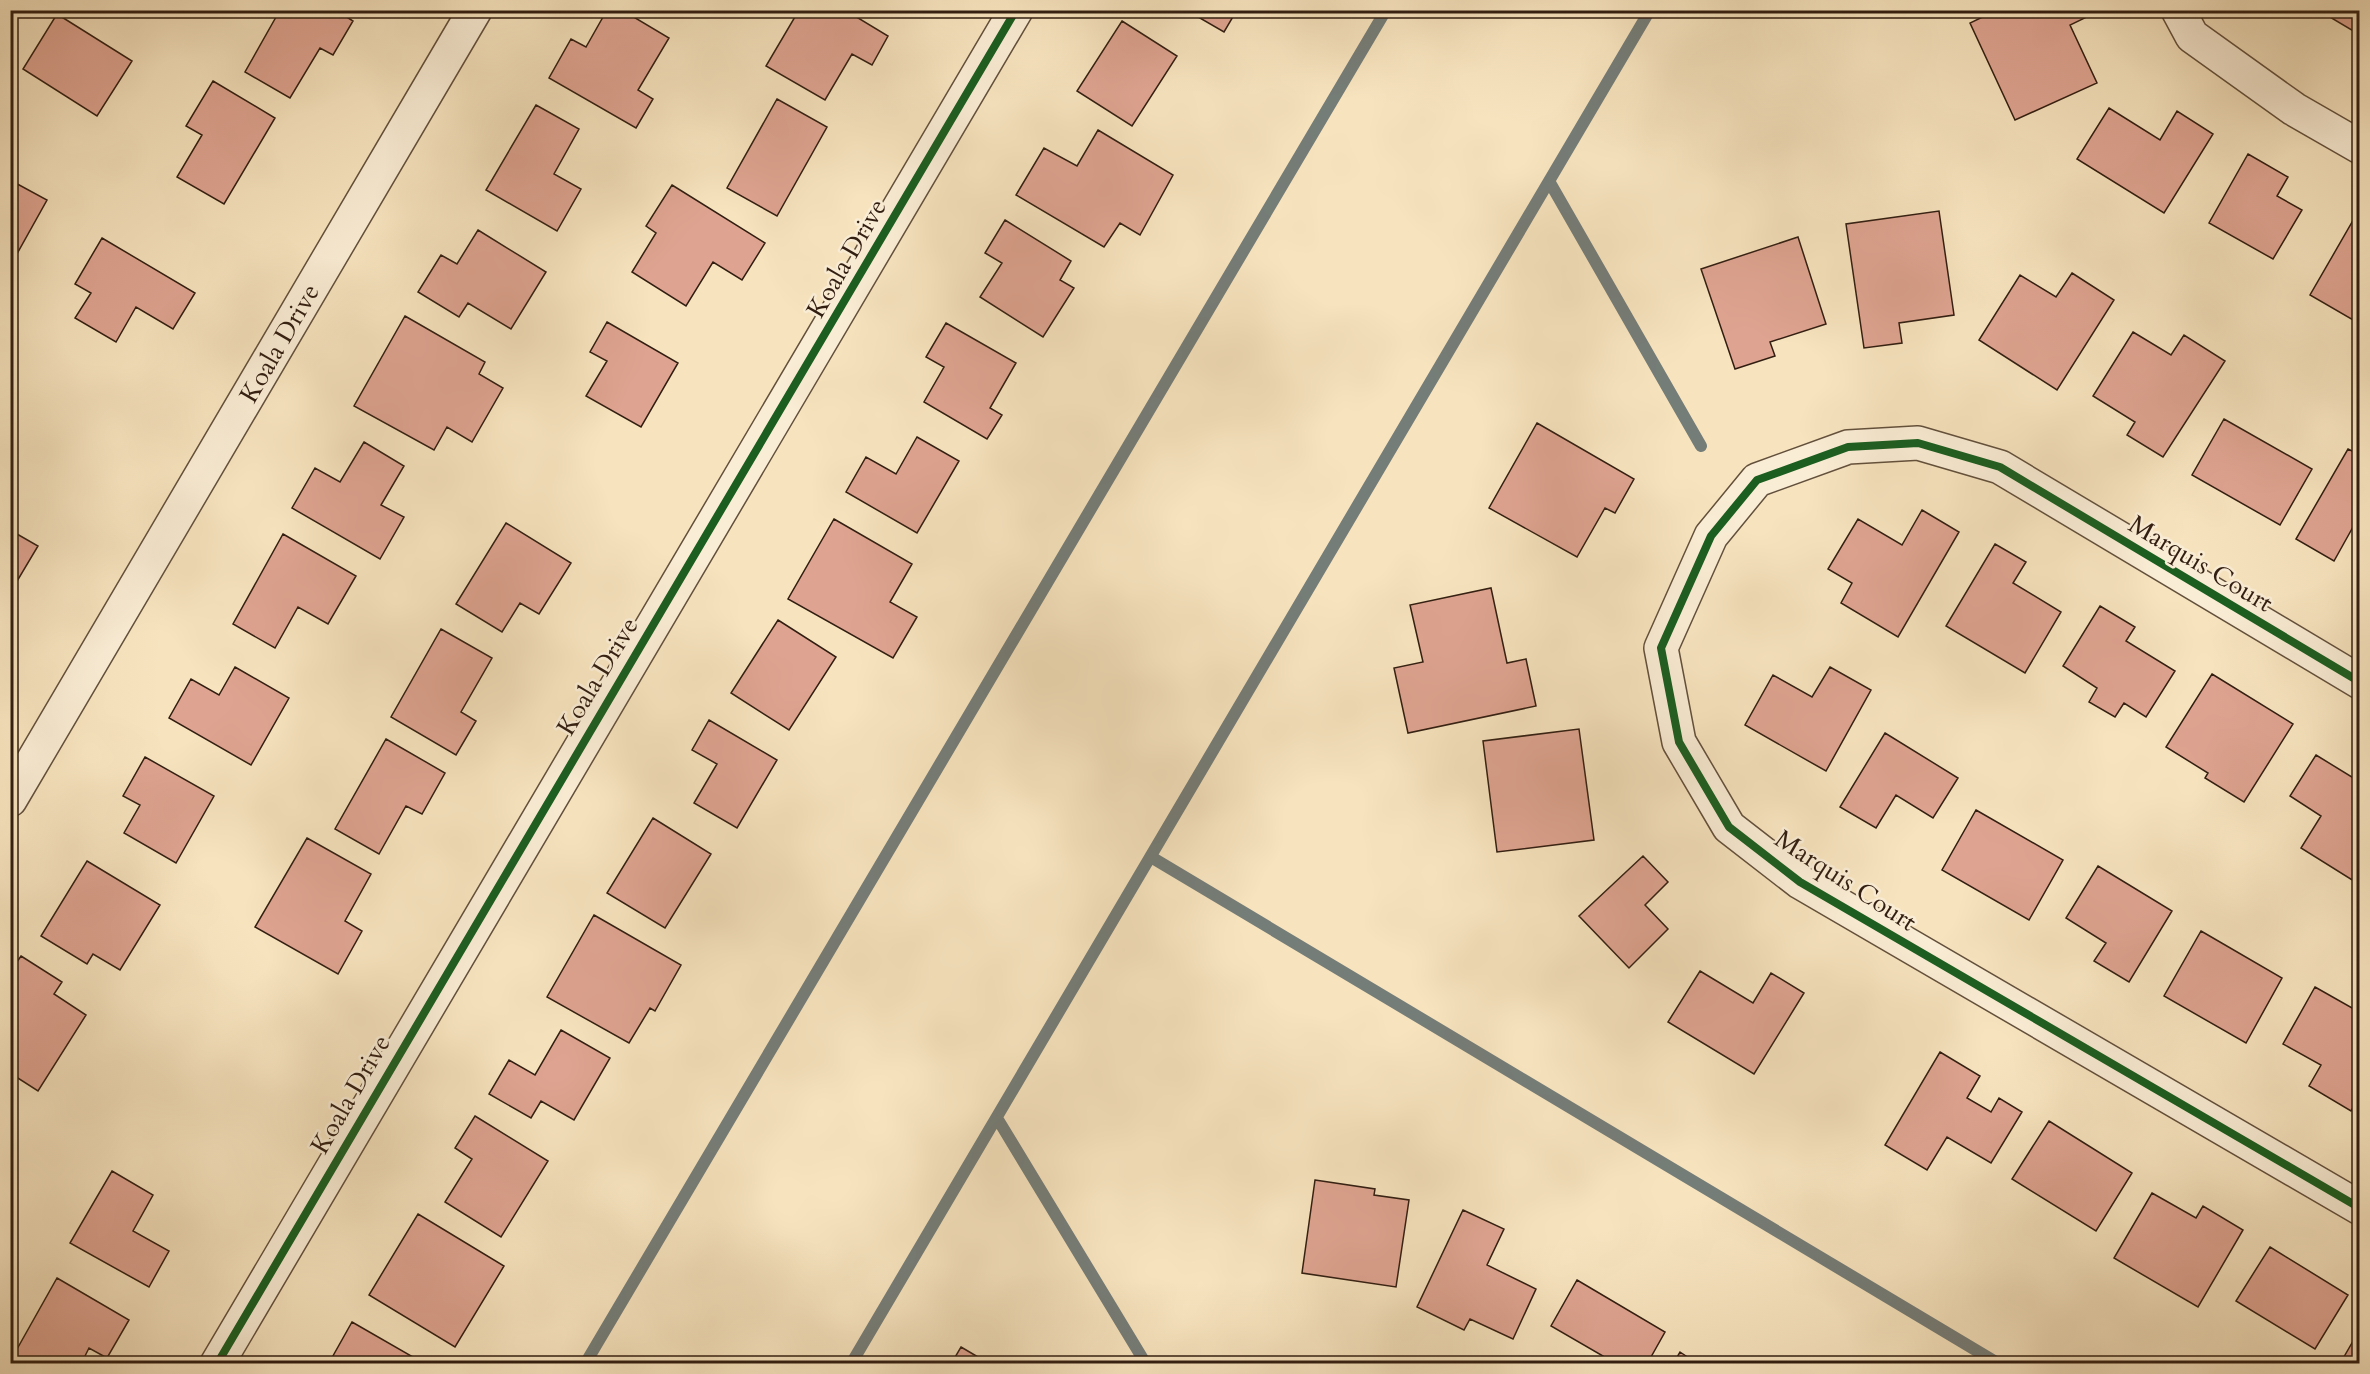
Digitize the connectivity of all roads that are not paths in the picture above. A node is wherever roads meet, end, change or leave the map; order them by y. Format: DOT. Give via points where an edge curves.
graph roads {
  1 [pos="475,10"];
  2 [pos="1016,10"];
  3 [pos="2178,10"];
  4 [pos="2360,147"];
  5 [pos="2360,682"];
  6 [pos="10,800"];
  7 [pos="2360,1208"];
  8 [pos="217,1364"];
  1 -- 6 [label="street, Koala Drive"];
  2 -- 8 [label="street, Koala Drive"];
  3 -- 4 [label="street" via="2192,36 2294,109"];
  5 -- 7 [label="street, Marquis Court" via="2000,467 1918,443 1848,447 1757,480 1711,536 1661,648 1679,742 1730,827 1800,882"];
}
